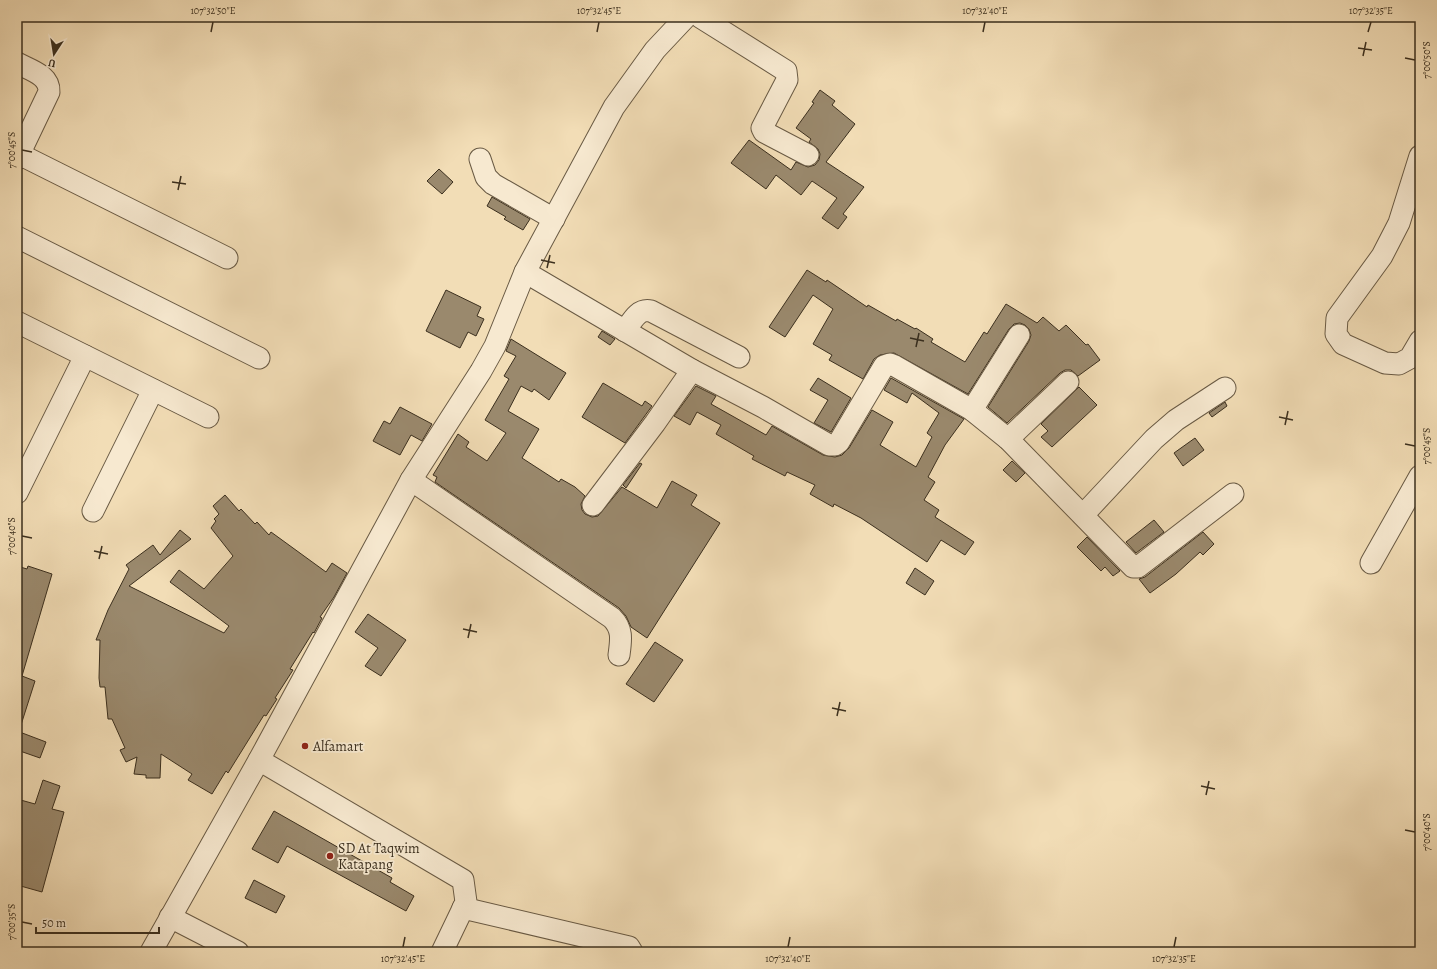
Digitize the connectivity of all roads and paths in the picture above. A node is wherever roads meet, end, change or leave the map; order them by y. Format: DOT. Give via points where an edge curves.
graph roads {
  1 [pos="686,17"];
  2 [pos="700,17"];
  3 [pos="17,63"];
  4 [pos="808,155"];
  5 [pos="18,156"];
  6 [pos="1420,156"];
  7 [pos="480,160"];
  8 [pos="554,219"];
  9 [pos="17,237"];
  10 [pos="227,258"];
  11 [pos="525,272"];
  12 [pos="17,323"];
  13 [pos="625,330"];
  14 [pos="1019,336"];
  15 [pos="1420,341"];
  16 [pos="85,356"];
  17 [pos="738,357"];
  18 [pos="259,358"];
  19 [pos="692,370"];
  20 [pos="1068,382"];
  21 [pos="1225,388"];
  22 [pos="153,390"];
  23 [pos="972,410"];
  24 [pos="208,417"];
  25 [pos="1008,439"];
  26 [pos="1420,476"];
  27 [pos="411,480"];
  28 [pos="17,493"];
  29 [pos="1233,494"];
  30 [pos="593,505"];
  31 [pos="93,510"];
  32 [pos="1083,515"];
  33 [pos="1371,563"];
  34 [pos="619,655"];
  35 [pos="258,760"];
  36 [pos="463,908"];
  37 [pos="170,916"];
  38 [pos="206,945"];
  39 [pos="151,952"];
  40 [pos="238,952"];
  41 [pos="442,952"];
  42 [pos="632,952"];
  1 -- 8 [label="street" via="655,50 614,107"];
  2 -- 4 [label="street" via="786,71 787,80 762,128 764,132"];
  3 -- 5 [label="street" via="46,79 49,84 49,92"];
  5 -- 10 [label="street"];
  6 -- 15 [label="street" via="1399,223 1382,256 1337,318 1336,334 1343,344 1385,364 1399,364 1410,358"];
  7 -- 8 [label="street" via="486,177 493,184"];
  8 -- 11 [label="street"];
  9 -- 18 [label="street"];
  11 -- 13 [label="street"];
  11 -- 27 [label="street" via="495,346"];
  12 -- 16 [label="street"];
  13 -- 17 [label="street" via="639,312 651,311"];
  13 -- 19 [label="street"];
  14 -- 23 [label="street"];
  16 -- 22 [label="street"];
  16 -- 28 [label="street"];
  19 -- 23 [label="street" via="829,445 839,442 884,366 890,364"];
  19 -- 30 [label="street"];
  20 -- 25 [label="street"];
  21 -- 32 [label="street" via="1176,420"];
  22 -- 24 [label="street"];
  22 -- 31 [label="street"];
  23 -- 25 [label="street"];
  25 -- 32 [label="street"];
  26 -- 33 [label="street"];
  27 -- 34 [label="street" via="612,618 619,624 622,634"];
  27 -- 35 [label="street"];
  29 -- 32 [label="street" via="1135,568"];
  35 -- 36 [label="street" via="463,880 466,902"];
  35 -- 37 [label="street"];
  36 -- 41 [label="street"];
  36 -- 42 [label="street" via="629,948"];
  37 -- 38 [label="street"];
  37 -- 39 [label="street"];
  38 -- 40 [label="street"];
}
